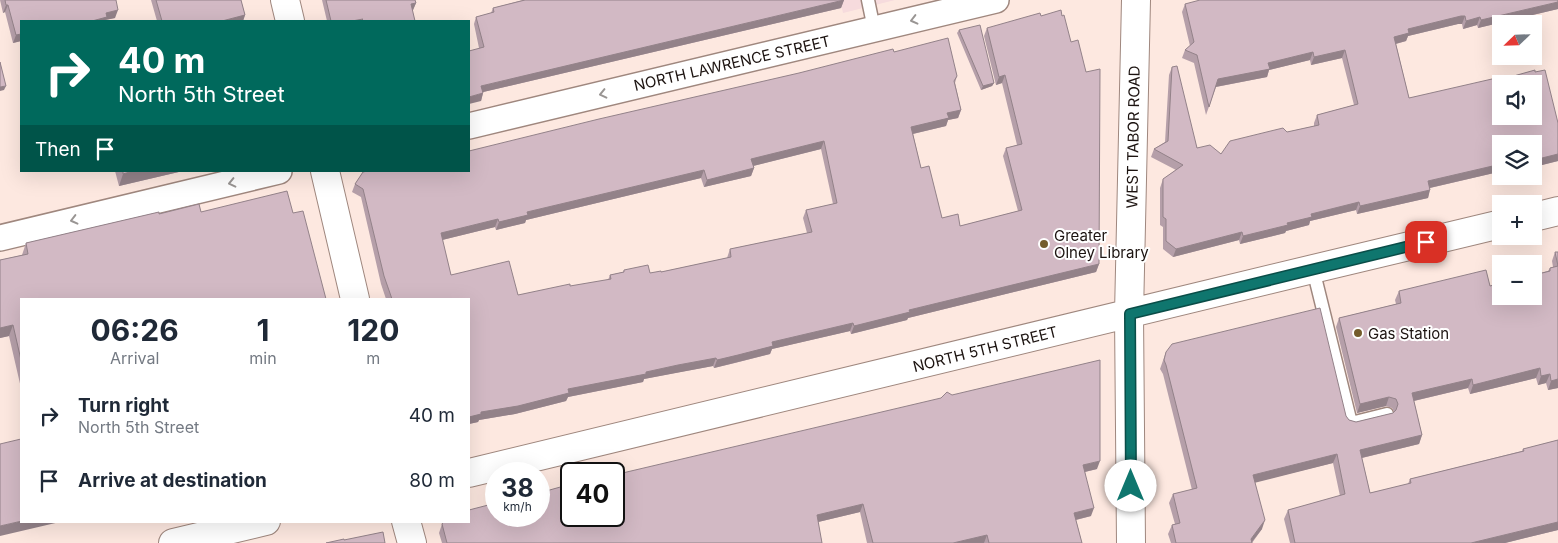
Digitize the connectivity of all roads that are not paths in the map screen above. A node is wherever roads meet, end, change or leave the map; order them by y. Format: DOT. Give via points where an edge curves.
graph roads {
  1 [pos="285,0"];
  2 [pos="868,0"];
  3 [pos="996,0"];
  4 [pos="1136,0"];
  5 [pos="952,5"];
  6 [pos="290,20"];
  7 [pos="874,29"];
  8 [pos="470,126"];
  9 [pos="276,172"];
  10 [pos="325,172"];
  11 [pos="1558,211"];
  12 [pos="1542,215"];
  13 [pos="1492,226"];
  14 [pos="0,238"];
  15 [pos="1313,269"];
  16 [pos="355,298"];
  17 [pos="1130,314"];
  18 [pos="1388,414"];
  19 [pos="470,474"];
  20 [pos="258,523"];
  21 [pos="407,523"];
  22 [pos="173,543"];
  23 [pos="412,543"];
  24 [pos="1131,543"];
  1 -- 6 [label="street"];
  2 -- 7 [label="lane"];
  3 -- 5 [label="street, NORTH LAWRENCE STREET"];
  4 -- 17 [label="street, WEST TABOR ROAD"];
  5 -- 7 [label="street, NORTH LAWRENCE STREET, one-way"];
  7 -- 8 [label="street, NORTH LAWRENCE STREET, one-way"];
  9 -- 14 [label="street, one-way"];
  10 -- 16 [label="street"];
  11 -- 12 [label="street"];
  13 -- 15 [label="street, NORTH 5TH STREET"];
  15 -- 17 [label="street, NORTH 5TH STREET"];
  15 -- 18 [label="lane" via="1351,423"];
  17 -- 19 [label="street, NORTH 5TH STREET"];
  17 -- 24 [label="street, WEST TABOR ROAD"];
  20 -- 22 [label="street"];
  21 -- 23 [label="street"];
}
